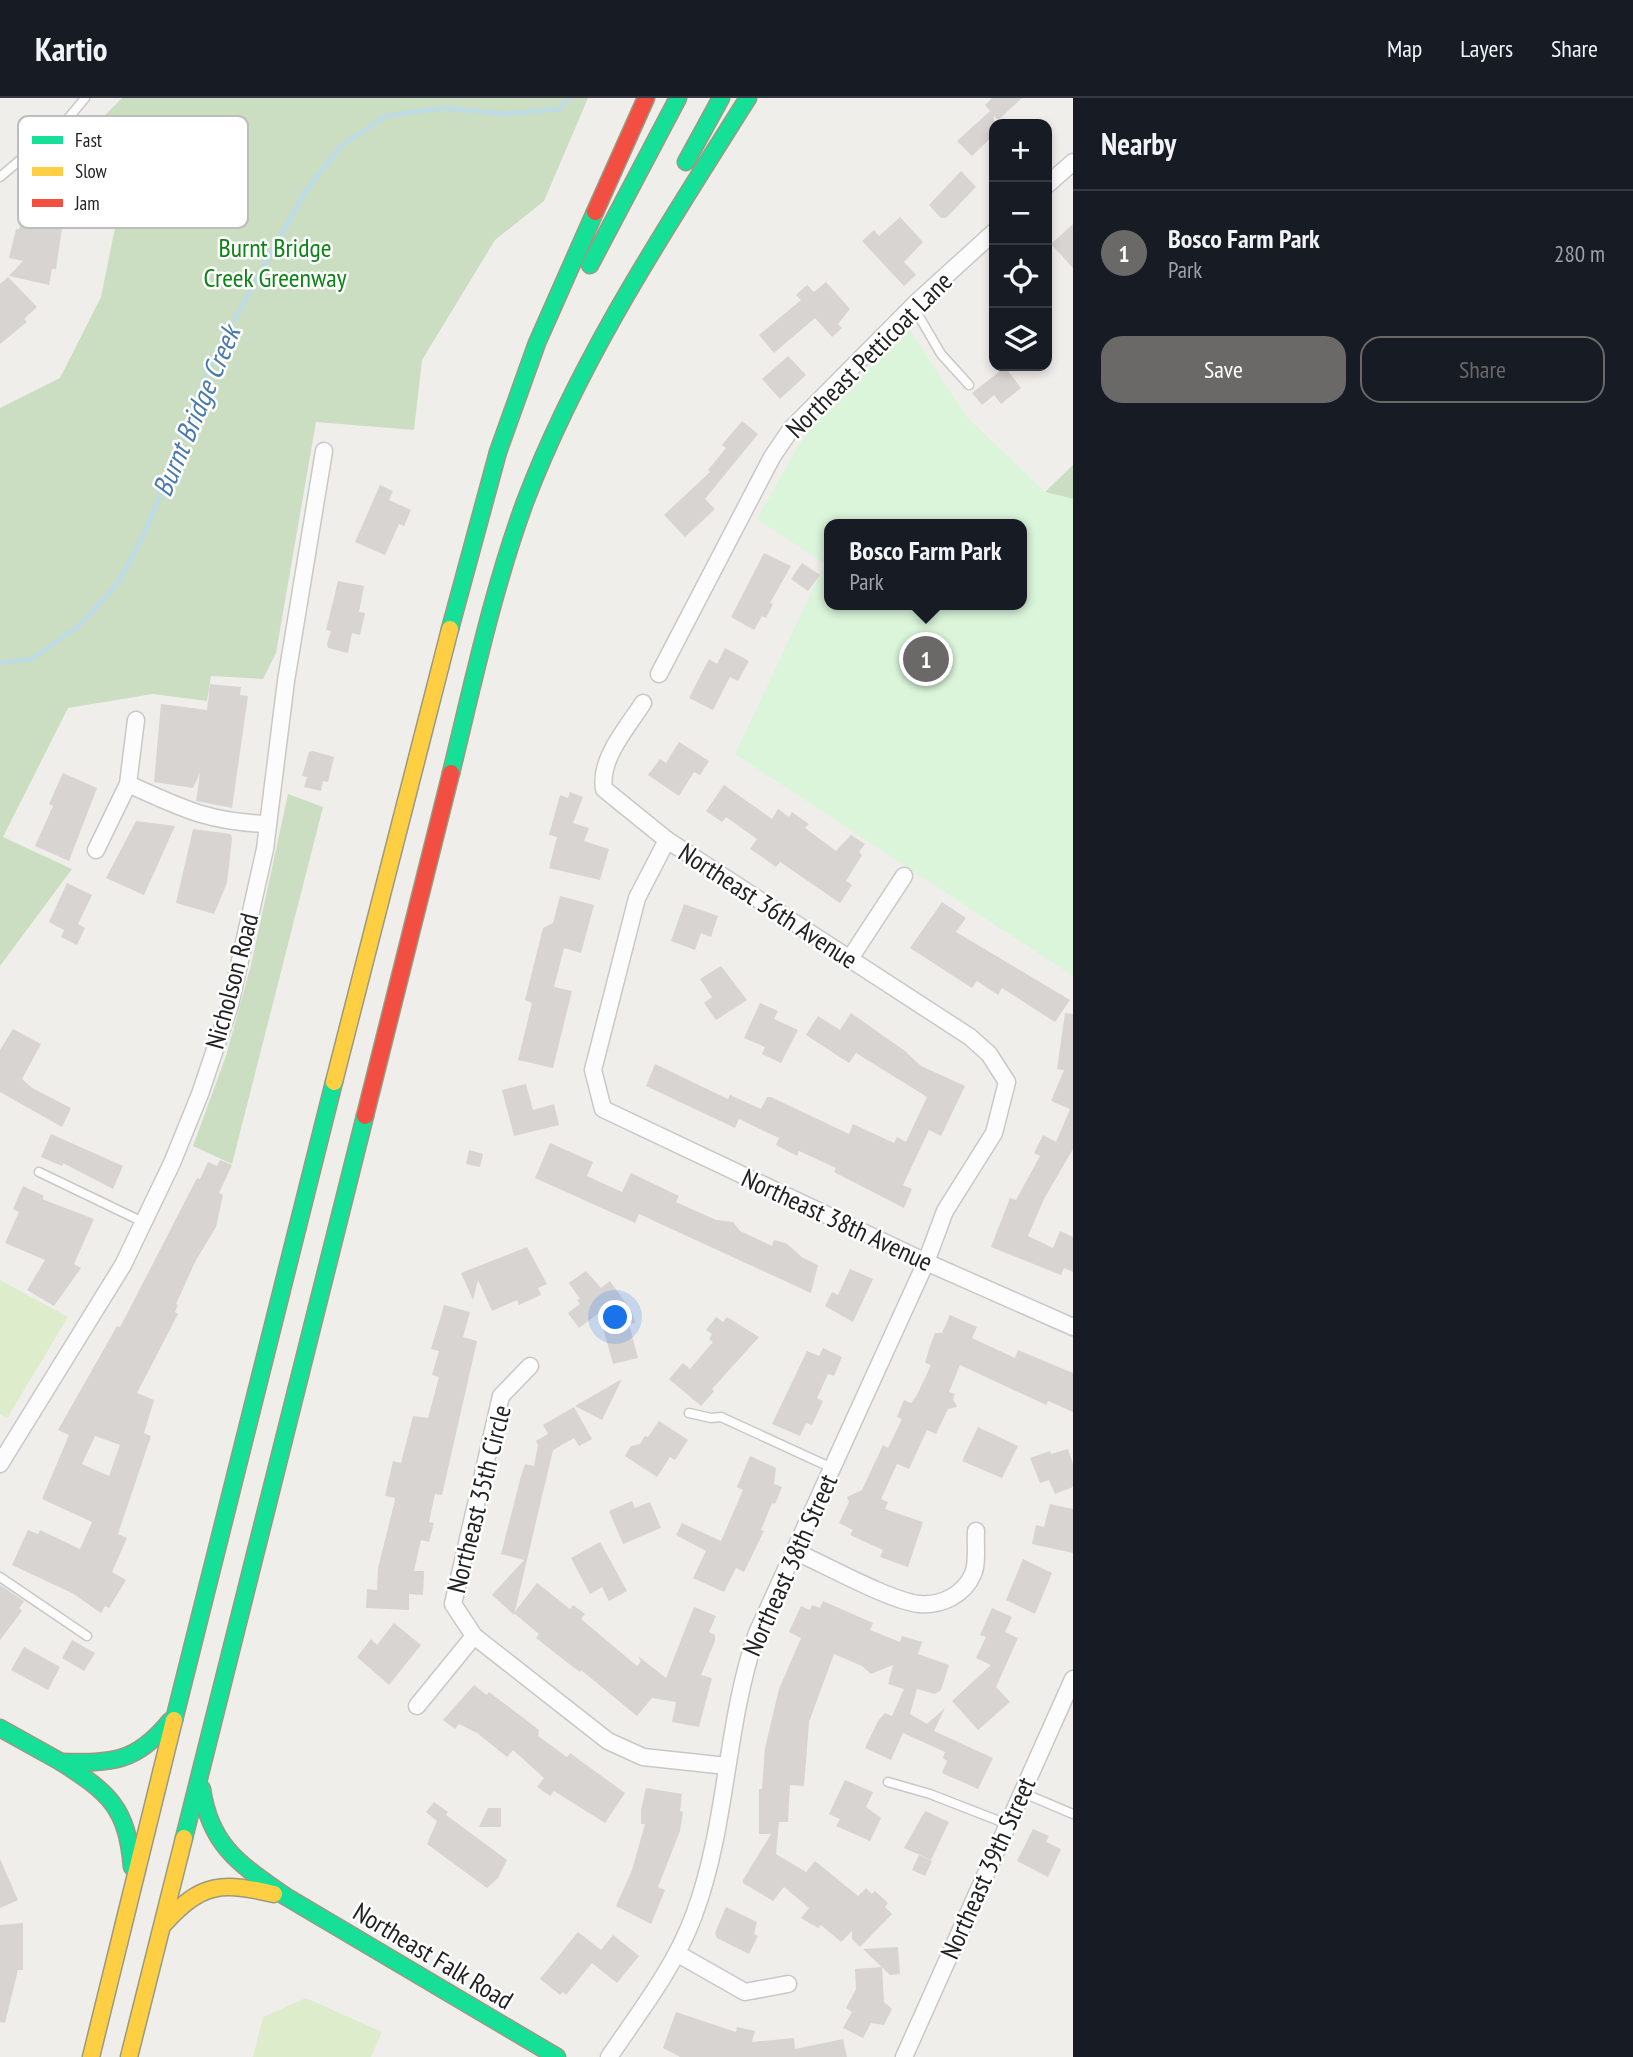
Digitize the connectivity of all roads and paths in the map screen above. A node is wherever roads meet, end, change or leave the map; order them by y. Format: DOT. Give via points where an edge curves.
graph roads {
  1 [pos="85,98"];
  2 [pos="646,98"];
  3 [pos="678,98"];
  4 [pos="721,98"];
  5 [pos="748,98"];
  6 [pos="70,116"];
  7 [pos="18,162"];
  8 [pos="1073,162"];
  9 [pos="0,177"];
  10 [pos="1050,182"];
  11 [pos="989,237"];
  12 [pos="913,306"];
  13 [pos="970,385"];
  14 [pos="550,446"];
  15 [pos="324,451"];
  16 [pos="443,653"];
  17 [pos="659,674"];
  18 [pos="643,703"];
  19 [pos="136,720"];
  20 [pos="128,784"];
  21 [pos="268,824"];
  22 [pos="667,840"];
  23 [pos="96,850"];
  24 [pos="904,876"];
  25 [pos="849,960"];
  26 [pos="1007,1082"];
  27 [pos="39,1172"];
  28 [pos="143,1222"];
  29 [pos="926,1262"];
  30 [pos="1073,1327"];
  31 [pos="530,1366"];
  32 [pos="689,1413"];
  33 [pos="0,1464"];
  34 [pos="832,1468"];
  35 [pos="976,1531"];
  36 [pos="794,1551"];
  37 [pos="0,1577"];
  38 [pos="87,1636"];
  39 [pos="474,1636"];
  40 [pos="1073,1679"];
  41 [pos="417,1706"];
  42 [pos="174,1715"];
  43 [pos="0,1728"];
  44 [pos="61,1762"];
  45 [pos="727,1766"];
  46 [pos="202,1773"];
  47 [pos="888,1782"];
  48 [pos="1021,1792"];
  49 [pos="1073,1814"];
  50 [pos="1007,1824"];
  51 [pos="133,1889"];
  52 [pos="285,1896"];
  53 [pos="163,1926"];
  54 [pos="678,1954"];
  55 [pos="788,1984"];
  56 [pos="91,2057"];
  57 [pos="129,2057"];
  58 [pos="557,2057"];
  59 [pos="609,2057"];
  60 [pos="904,2057"];
  1 -- 6 [label="lane"];
  2 -- 16 [label="main road" via="537,342 498,452"];
  3 -- 16 [label="main road" via="538,371 504,454"];
  4 -- 14 [label="main road" via="594,333"];
  5 -- 14 [label="main road" via="605,335"];
  7 -- 9 [label="lane"];
  8 -- 10 [label="street"];
  11 -- 12 [label="street, Northeast Petticoat Lane"];
  12 -- 13 [label="lane" via="941,354"];
  12 -- 17 [label="street, Northeast Petticoat Lane" via="791,429"];
  14 -- 46 [label="main road" via="532,485 480,656"];
  15 -- 21 [label="street, Nicholson Road"];
  16 -- 42 [label="main road"];
  18 -- 22 [label="street, Northeast 36th Avenue" via="602,775 604,789"];
  19 -- 20 [label="street"];
  20 -- 21 [label="street" via="197,815"];
  20 -- 23 [label="street"];
  21 -- 28 [label="street, Nicholson Road" via="230,1005 200,1094"];
  22 -- 25 [label="street, Northeast 36th Avenue"];
  22 -- 29 [label="street, Northeast 38th Avenue" via="637,898 593,1070 603,1109"];
  24 -- 25 [label="street"];
  25 -- 26 [label="street, Northeast 36th Avenue" via="970,1038 989,1054"];
  26 -- 29 [label="street, Northeast 38th Street" via="994,1133 945,1211"];
  27 -- 28 [label="lane"];
  28 -- 33 [label="street, Nicholson Road" via="123,1265"];
  29 -- 30 [label="street, Northeast 38th Avenue"];
  29 -- 34 [label="street, Northeast 38th Street"];
  31 -- 39 [label="street, Northeast 35th Circle" via="502,1396 453,1604"];
  32 -- 34 [label="lane" via="721,1417"];
  34 -- 36 [label="street, Northeast 38th Street"];
  35 -- 36 [label="street" via="974,1572 964,1589 935,1603 906,1601"];
  36 -- 45 [label="street, Northeast 38th Street" via="744,1669"];
  37 -- 38 [label="lane"];
  39 -- 41 [label="street"];
  39 -- 45 [label="street, Northeast 35th Circle" via="608,1741 643,1757"];
  40 -- 48 [label="street, Northeast 39th Street"];
  42 -- 44 [label="main road" via="151,1745 124,1761"];
  42 -- 51 [label="main road"];
  43 -- 44 [label="main road"];
  44 -- 51 [label="main road" via="107,1792 123,1812 131,1843"];
  45 -- 54 [label="street, Northeast 38th Street" via="710,1860"];
  46 -- 52 [label="main road" via="204,1814 216,1839"];
  46 -- 53 [label="main road"];
  47 -- 50 [label="lane"];
  48 -- 49 [label="lane"];
  48 -- 50 [label="street, Northeast 39th Street"];
  50 -- 60 [label="street, Northeast 39th Street"];
  51 -- 56 [label="main road"];
  52 -- 53 [label="main road" via="217,1884 195,1891"];
  52 -- 58 [label="main road, Northeast Falk Road"];
  53 -- 57 [label="main road"];
  54 -- 55 [label="street" via="745,1992"];
  54 -- 59 [label="street, Northeast 38th Street"];
}
